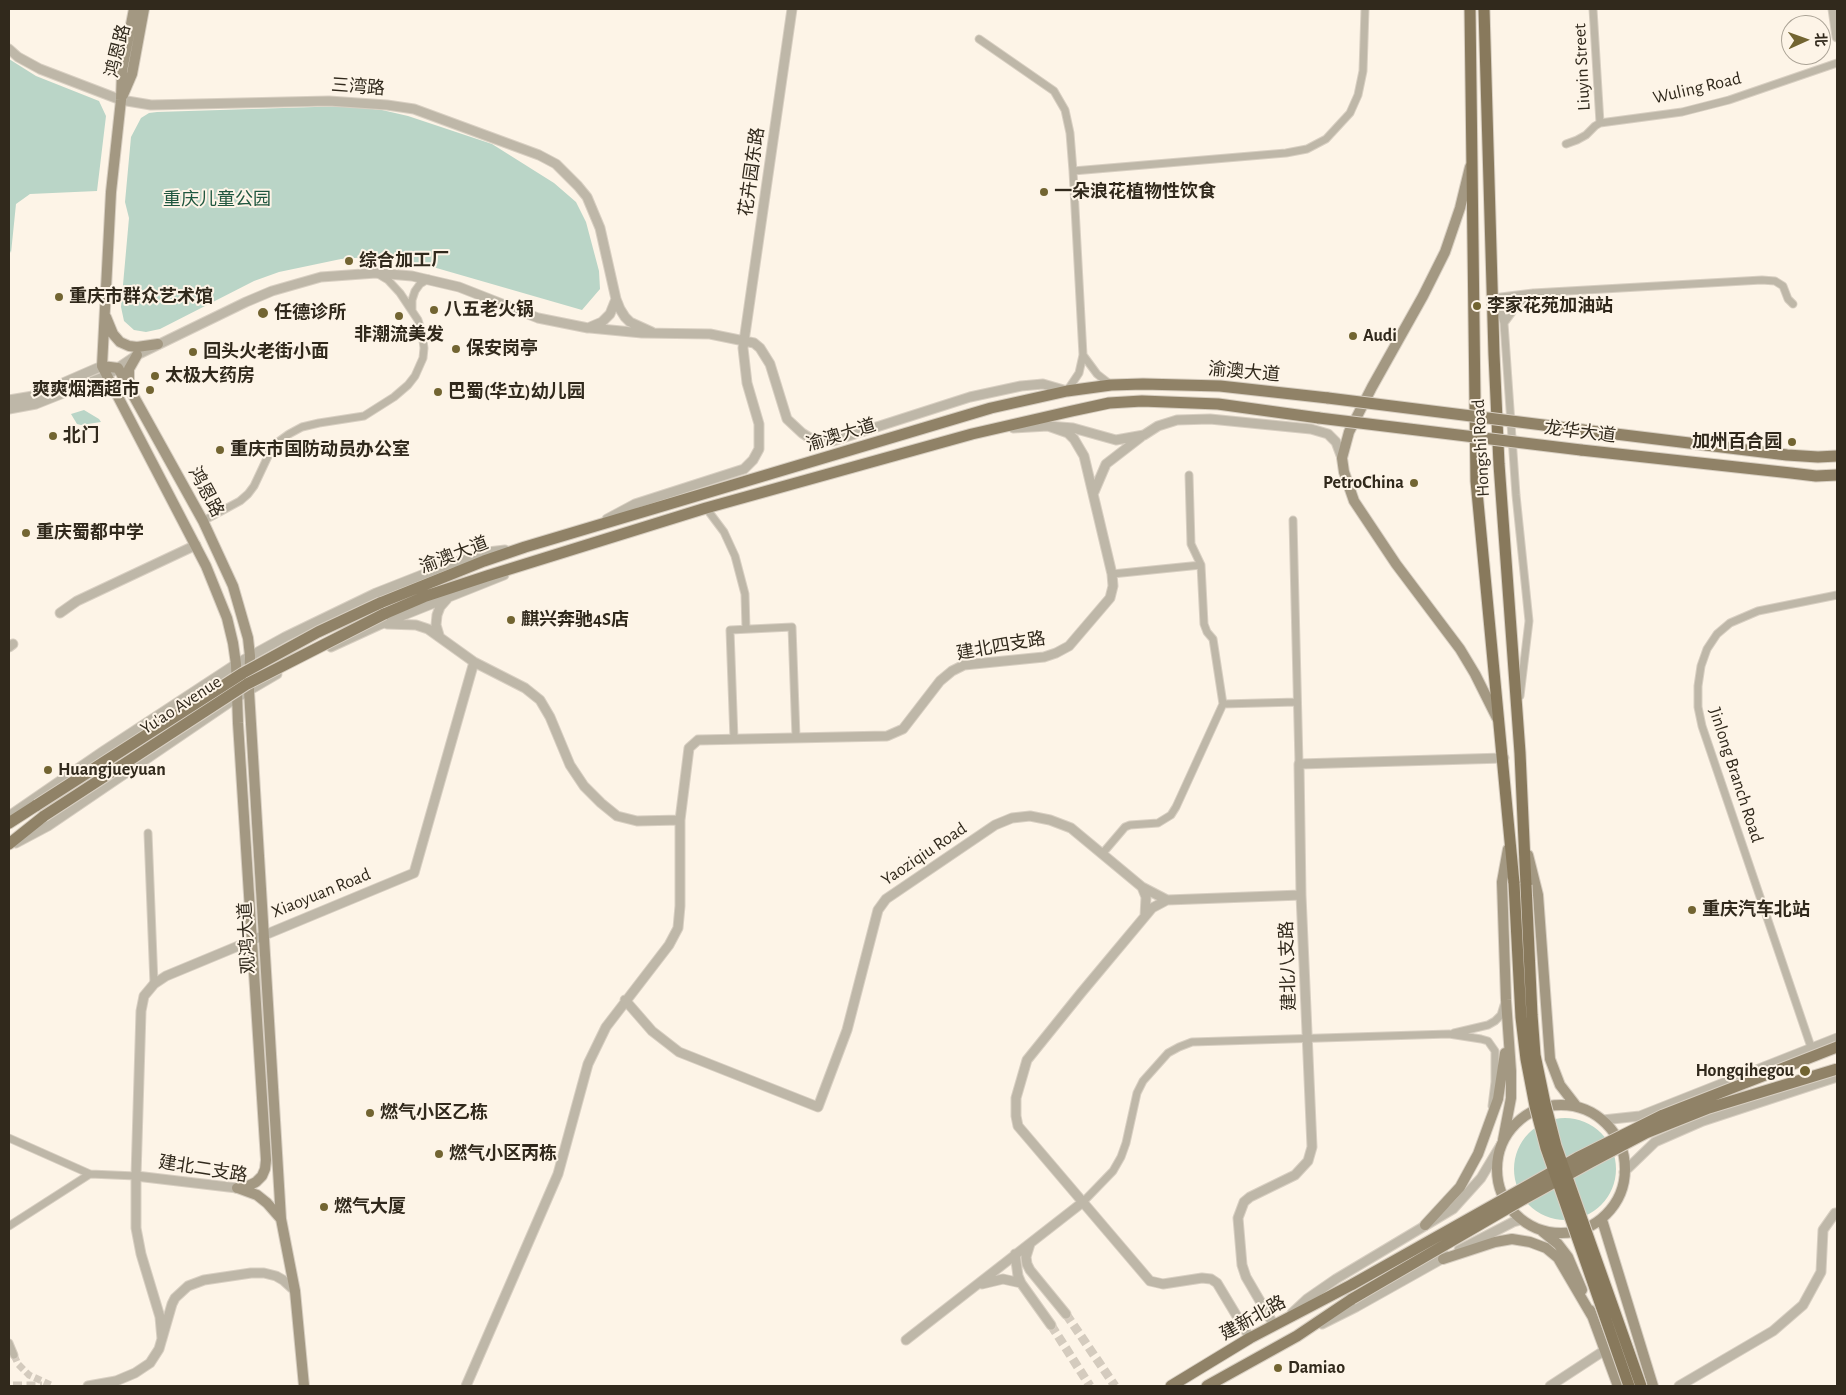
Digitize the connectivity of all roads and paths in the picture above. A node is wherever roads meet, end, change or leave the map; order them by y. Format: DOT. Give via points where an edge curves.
graph roads {
  1 [pos="134,9"];
  2 [pos="144,9"];
  3 [pos="792,9"];
  4 [pos="1365,9"];
  5 [pos="1470,9"];
  6 [pos="1484,9"];
  7 [pos="1593,9"];
  8 [pos="1833,9"];
  9 [pos="1837,37"];
  10 [pos="978,40"];
  11 [pos="9,49"];
  12 [pos="1837,63"];
  13 [pos="121,100"];
  14 [pos="1600,123"];
  15 [pos="1566,144"];
  16 [pos="1472,158"];
  17 [pos="1073,171"];
  18 [pos="376,273"];
  19 [pos="428,279"];
  20 [pos="1533,293"];
  21 [pos="616,298"];
  22 [pos="1492,298"];
  23 [pos="1793,304"];
  24 [pos="104,306"];
  25 [pos="412,310"];
  26 [pos="1504,323"];
  27 [pos="588,328"];
  28 [pos="652,332"];
  29 [pos="745,340"];
  30 [pos="158,344"];
  31 [pos="137,355"];
  32 [pos="1083,355"];
  33 [pos="118,368"];
  34 [pos="104,371"];
  35 [pos="1111,385"];
  36 [pos="130,388"];
  37 [pos="1067,391"];
  38 [pos="1328,398"];
  39 [pos="9,400"];
  40 [pos="9,409"];
  41 [pos="1319,418"];
  42 [pos="1048,426"];
  43 [pos="996,429"];
  44 [pos="1144,435"];
  45 [pos="1837,456"];
  46 [pos="1342,458"];
  47 [pos="1837,475"];
  48 [pos="1189,476"];
  49 [pos="1094,492"];
  50 [pos="706,508"];
  51 [pos="1293,520"];
  52 [pos="203,521"];
  53 [pos="593,526"];
  54 [pos="196,545"];
  55 [pos="525,547"];
  56 [pos="529,563"];
  57 [pos="1201,565"];
  58 [pos="1112,574"];
  59 [pos="1837,595"];
  60 [pos="450,596"];
  61 [pos="60,613"];
  62 [pos="381,614"];
  63 [pos="746,629"];
  64 [pos="438,635"];
  65 [pos="285,636"];
  66 [pos="250,656"];
  67 [pos="298,662"];
  68 [pos="474,662"];
  69 [pos="236,664"];
  70 [pos="249,691"];
  71 [pos="236,698"];
  72 [pos="1297,702"];
  73 [pos="1223,704"];
  74 [pos="1518,718"];
  75 [pos="1500,726"];
  76 [pos="796,737"];
  77 [pos="734,739"];
  78 [pos="1504,758"];
  79 [pos="1299,764"];
  80 [pos="9,816"];
  81 [pos="680,820"];
  82 [pos="9,823"];
  83 [pos="148,833"];
  84 [pos="1511,836"];
  85 [pos="1524,841"];
  86 [pos="9,846"];
  87 [pos="1102,854"];
  88 [pos="1142,887"];
  89 [pos="1301,895"];
  90 [pos="1167,900"];
  91 [pos="1144,917"];
  92 [pos="263,935"];
  93 [pos="252,940"];
  94 [pos="154,984"];
  95 [pos="626,1000"];
  96 [pos="1506,1000"];
  97 [pos="1508,1029"];
  98 [pos="1450,1034"];
  99 [pos="1837,1038"];
  100 [pos="1307,1039"];
  101 [pos="1837,1047"];
  102 [pos="1811,1048"];
  103 [pos="1837,1068"];
  104 [pos="1837,1077"];
  105 [pos="1577,1107"];
  106 [pos="1603,1120"];
  107 [pos="1490,1122"];
  108 [pos="9,1138"];
  109 [pos="1502,1143"];
  110 [pos="1624,1172"];
  111 [pos="90,1174"];
  112 [pos="136,1176"];
  113 [pos="237,1188"];
  114 [pos="1082,1202"];
  115 [pos="1837,1213"];
  116 [pos="281,1219"];
  117 [pos="1521,1220"];
  118 [pos="1602,1220"];
  119 [pos="1425,1225"];
  120 [pos="9,1226"];
  121 [pos="1541,1230"];
  122 [pos="1032,1242"];
  123 [pos="1015,1254"];
  124 [pos="1443,1259"];
  125 [pos="1021,1282"];
  126 [pos="973,1288"];
  127 [pos="295,1291"];
  128 [pos="1066,1314"];
  129 [pos="1592,1316"];
  130 [pos="1279,1323"];
  131 [pos="1051,1325"];
  132 [pos="1297,1336"];
  133 [pos="1250,1338"];
  134 [pos="162,1339"];
  135 [pos="906,1340"];
  136 [pos="9,1343"];
  137 [pos="1605,1350"];
  138 [pos="14,1355"];
  139 [pos="88,1386"];
  140 [pos="304,1386"];
  141 [pos="466,1386"];
  142 [pos="1171,1386"];
  143 [pos="1208,1386"];
  144 [pos="1550,1386"];
  145 [pos="1618,1386"];
  146 [pos="1629,1386"];
  147 [pos="1640,1386"];
  148 [pos="1653,1386"];
  149 [pos="1679,1386"];
  1 -- 13 [label="main road, 鸿恩路" via="122,71"];
  2 -- 13 [label="main road, 鸿恩路" via="132,74"];
  3 -- 29 [label="street, 花卉园东路"];
  4 -- 17 [label="street" via="1358,95 1350,113 1326,139 1307,149 1286,153"];
  5 -- 16 [label="highway, Hongshi Road"];
  6 -- 22 [label="highway, Hongshi Road"];
  7 -- 14 [label="street, Liuyin Street"];
  8 -- 9 [label="street"];
  10 -- 17 [label="street" via="1054,91 1065,110"];
  11 -- 13 [label="street, 三湾路" via="40,69"];
  12 -- 14 [label="street, Wuling Road" via="1729,100 1682,112"];
  13 -- 21 [label="street, 三湾路" via="150,105 329,101 387,105 414,109 539,155 556,164 587,197 604,245"];
  13 -- 24 [label="main road, 鸿恩路"];
  14 -- 15 [label="street" via="1578,140"];
  16 -- 46 [label="main road, Hongshi Road" via="1445,252 1372,387 1350,432"];
  16 -- 75 [label="highway, Hongshi Road" via="1476,481"];
  17 -- 32 [label="street"];
  18 -- 19 [label="street"];
  18 -- 25 [label="street" via="395,286"];
  18 -- 30 [label="street" via="321,277 296,283 246,302"];
  19 -- 25 [label="street" via="414,291"];
  19 -- 27 [label="street" via="538,318"];
  20 -- 22 [label="street"];
  20 -- 23 [label="street" via="1762,280 1776,281 1783,286"];
  20 -- 26 [label="street" via="1518,304"];
  21 -- 27 [label="street" via="610,314"];
  21 -- 28 [label="street, 三湾路" via="625,318"];
  22 -- 26 [label="street"];
  22 -- 74 [label="highway, Hongshi Road" via="1499,464"];
  24 -- 30 [label="main road" via="108,323 120,342 137,347"];
  24 -- 34 [label="main road, 鸿恩路"];
  25 -- 52 [label="street" via="422,333 424,348 420,365 408,385 394,398 364,416 319,423 288,434 270,452 248,494"];
  26 -- 74 [label="street" via="1529,620"];
  27 -- 28 [label="street"];
  28 -- 29 [label="street" via="710,334"];
  29 -- 37 [label="street" via="760,348 770,364 787,419 802,433 822,442 833,442 970,398 1021,386 1043,384"];
  29 -- 53 [label="street, 花卉园东路" via="745,369 759,424 754,460 744,469 635,504"];
  30 -- 31 [label="street"];
  31 -- 33 [label="street"];
  31 -- 36 [label="main road" via="129,369"];
  32 -- 35 [label="street" via="1097,374"];
  32 -- 37 [label="street" via="1079,373"];
  33 -- 34 [label="main road"];
  33 -- 36 [label="main road, 鸿恩路"];
  34 -- 39 [label="street" via="33,396"];
  34 -- 40 [label="street" via="36,404"];
  34 -- 54 [label="main road, 鸿恩路"];
  35 -- 37 [label="main road, 渝澳大道"];
  35 -- 38 [label="main road, 渝澳大道" via="1220,386"];
  36 -- 52 [label="main road, 鸿恩路"];
  37 -- 53 [label="main road, 渝澳大道" via="991,408"];
  38 -- 45 [label="main road, 龙华大道, bridge" via="1787,455"];
  41 -- 43 [label="main road, 渝澳大道" via="1218,404 1142,401 1100,405"];
  41 -- 47 [label="main road, 龙华大道, bridge" via="1581,450"];
  42 -- 43 [label="street"];
  42 -- 44 [label="street" via="1088,431 1116,440"];
  42 -- 49 [label="street, 建北四支路" via="1068,433 1074,439 1084,456"];
  43 -- 50 [label="main road, 渝澳大道"];
  44 -- 46 [label="street" via="1177,420 1210,419 1311,429 1328,434 1336,442"];
  44 -- 49 [label="street" via="1106,464"];
  46 -- 75 [label="main road, Hongshi Road" via="1354,502 1460,649"];
  48 -- 57 [label="street" via="1191,544"];
  49 -- 58 [label="street, 建北四支路"];
  50 -- 56 [label="main road, 渝澳大道"];
  50 -- 63 [label="street" via="724,532 735,556 745,594"];
  51 -- 72 [label="street"];
  52 -- 66 [label="main road, 鸿恩路" via="233,586 242,612"];
  53 -- 55 [label="main road, 渝澳大道"];
  54 -- 61 [label="street" via="76,601"];
  54 -- 69 [label="main road, 鸿恩路" via="227,618"];
  55 -- 62 [label="main road, 渝澳大道" via="467,568"];
  55 -- 65 [label="street" via="488,552 447,565 376,593"];
  56 -- 60 [label="street"];
  56 -- 62 [label="main road, 渝澳大道"];
  57 -- 58 [label="street"];
  57 -- 73 [label="street" via="1204,624 1213,639"];
  58 -- 76 [label="street, 建北四支路" via="1110,598 1069,646 1056,653 964,666 952,671 940,681 903,729 887,736"];
  59 -- 102 [label="street, Jinlong Branch Road" via="1758,611 1730,624 1707,649 1698,686 1702,726"];
  60 -- 62 [label="street"];
  60 -- 64 [label="street" via="437,615"];
  62 -- 64 [label="street"];
  62 -- 67 [label="street"];
  62 -- 82 [label="main road, Yu'ao Avenue, bridge" via="318,632 243,673"];
  62 -- 86 [label="main road, Yu'ao Avenue, bridge" via="247,684 44,816"];
  63 -- 76 [label="street" via="792,627"];
  63 -- 77 [label="street" via="730,630"];
  64 -- 68 [label="street"];
  65 -- 66 [label="street"];
  65 -- 67 [label="street" via="280,644 281,655 287,661"];
  66 -- 69 [label="street"];
  66 -- 70 [label="main road, 观鸿大道"];
  67 -- 70 [label="street"];
  68 -- 81 [label="street" via="525,688 540,700 570,765 601,804 618,816 637,821"];
  68 -- 92 [label="street, Xiaoyuan Road" via="414,873"];
  69 -- 71 [label="main road, 观鸿大道"];
  69 -- 80 [label="street"];
  70 -- 71 [label="street"];
  70 -- 92 [label="main road, 观鸿大道"];
  71 -- 86 [label="street" via="48,826"];
  71 -- 93 [label="main road, 观鸿大道"];
  72 -- 73 [label="street"];
  72 -- 79 [label="street"];
  73 -- 87 [label="street" via="1171,815 1158,823 1125,827"];
  74 -- 85 [label="highway, Hongshi Road"];
  75 -- 78 [label="highway, Hongshi Road"];
  76 -- 77 [label="street, 建北四支路"];
  77 -- 81 [label="street, 建北四支路" via="698,740 689,748"];
  78 -- 79 [label="street"];
  78 -- 84 [label="highway, Hongshi Road"];
  79 -- 89 [label="street, 建北八支路"];
  81 -- 95 [label="street, 建北四支路" via="678,928 669,946"];
  83 -- 94 [label="street"];
  84 -- 96 [label="main road" via="1502,882"];
  84 -- 146 [label="highway, Hongshi Road, bridge" via="1521,1017 1535,1106 1546,1148"];
  85 -- 105 [label="main road" via="1538,895 1550,1059 1560,1085"];
  85 -- 147 [label="highway, Hongshi Road, bridge" via="1535,1055 1545,1103 1556,1146"];
  87 -- 88 [label="street, Yaoziqiu Road"];
  87 -- 95 [label="street, Yaoziqiu Road" via="1071,828 1030,816 1012,818 995,825 886,898 878,910 847,1030 818,1107 679,1052 652,1032"];
  88 -- 90 [label="street, Yaoziqiu Road"];
  88 -- 91 [label="street" via="1146,897"];
  89 -- 90 [label="street"];
  89 -- 100 [label="street, 建北八支路"];
  90 -- 91 [label="street"];
  91 -- 114 [label="street" via="1027,1060 1016,1098 1018,1126"];
  92 -- 93 [label="street, Xiaoyuan Road"];
  92 -- 116 [label="main road, 观鸿大道"];
  93 -- 94 [label="street, Xiaoyuan Road"];
  93 -- 113 [label="main road, 观鸿大道" via="266,1160 262,1176 256,1182"];
  94 -- 112 [label="street" via="144,996 141,1011"];
  95 -- 141 [label="street, 建北四支路" via="606,1028 588,1064 558,1174"];
  96 -- 97 [label="main road"];
  96 -- 98 [label="street" via="1495,1021"];
  97 -- 107 [label="main road" via="1498,1099"];
  97 -- 109 [label="main road" via="1511,1098"];
  98 -- 100 [label="street"];
  98 -- 107 [label="street" via="1482,1039 1492,1045 1496,1058"];
  99 -- 102 [label="street"];
  100 -- 114 [label="street" via="1192,1042 1168,1053 1143,1081 1137,1093 1126,1143 1113,1171"];
  100 -- 130 [label="street, 建北八支路" via="1312,1148 1308,1161 1295,1175 1250,1197 1244,1202 1238,1218 1246,1277"];
  101 -- 130 [label="main road, 建新北路, bridge" via="1663,1115 1577,1158"];
  102 -- 106 [label="street" via="1640,1116"];
  103 -- 132 [label="main road, 建新北路, bridge" via="1709,1108 1646,1133 1522,1200 1352,1299"];
  104 -- 110 [label="street" via="1703,1120 1654,1142"];
  105 -- 106 [label="main road"];
  105 -- 109 [label="main road" via="1564,1104 1542,1108 1522,1118"];
  106 -- 110 [label="main road" via="1616,1135 1624,1158"];
  107 -- 119 [label="main road" via="1478,1154 1460,1187"];
  108 -- 111 [label="street, 建北二支路"];
  109 -- 117 [label="main road" via="1498,1183 1507,1204"];
  109 -- 119 [label="street" via="1481,1178 1453,1209"];
  110 -- 118 [label="main road" via="1624,1183 1615,1204"];
  111 -- 112 [label="street, 建北二支路"];
  111 -- 120 [label="street"];
  112 -- 113 [label="street, 建北二支路"];
  112 -- 134 [label="street" via="136,1228 160,1317"];
  113 -- 116 [label="main road, 建北二支路" via="257,1196"];
  114 -- 122 [label="street"];
  114 -- 133 [label="street" via="1150,1281 1163,1284 1202,1278 1217,1283"];
  115 -- 149 [label="street" via="1823,1230 1821,1272 1803,1305 1773,1331"];
  116 -- 127 [label="main road"];
  117 -- 121 [label="main road"];
  117 -- 124 [label="street"];
  118 -- 121 [label="main road" via="1570,1233"];
  118 -- 148 [label="main road"];
  119 -- 130 [label="street" via="1336,1279"];
  121 -- 129 [label="main road" via="1568,1257"];
  122 -- 123 [label="street"];
  122 -- 128 [label="street" via="1027,1250 1027,1264"];
  123 -- 125 [label="street"];
  123 -- 126 [label="street"];
  124 -- 129 [label="main road" via="1512,1239 1546,1248 1558,1258"];
  124 -- 132 [label="street" via="1356,1308"];
  125 -- 126 [label="street" via="997,1279"];
  125 -- 131 [label="street"];
  126 -- 135 [label="street"];
  127 -- 134 [label="street" via="283,1280 264,1273 196,1283 175,1298"];
  127 -- 140 [label="main road"];
  129 -- 137 [label="main road"];
  130 -- 133 [label="main road, 建新北路"];
  132 -- 143 [label="main road, 建新北路"];
  133 -- 142 [label="main road, 建新北路"];
  134 -- 139 [label="street" via="155,1356 143,1368 116,1381"];
  136 -- 138 [label="street"];
  137 -- 144 [label="street"];
  137 -- 145 [label="main road"];
}
